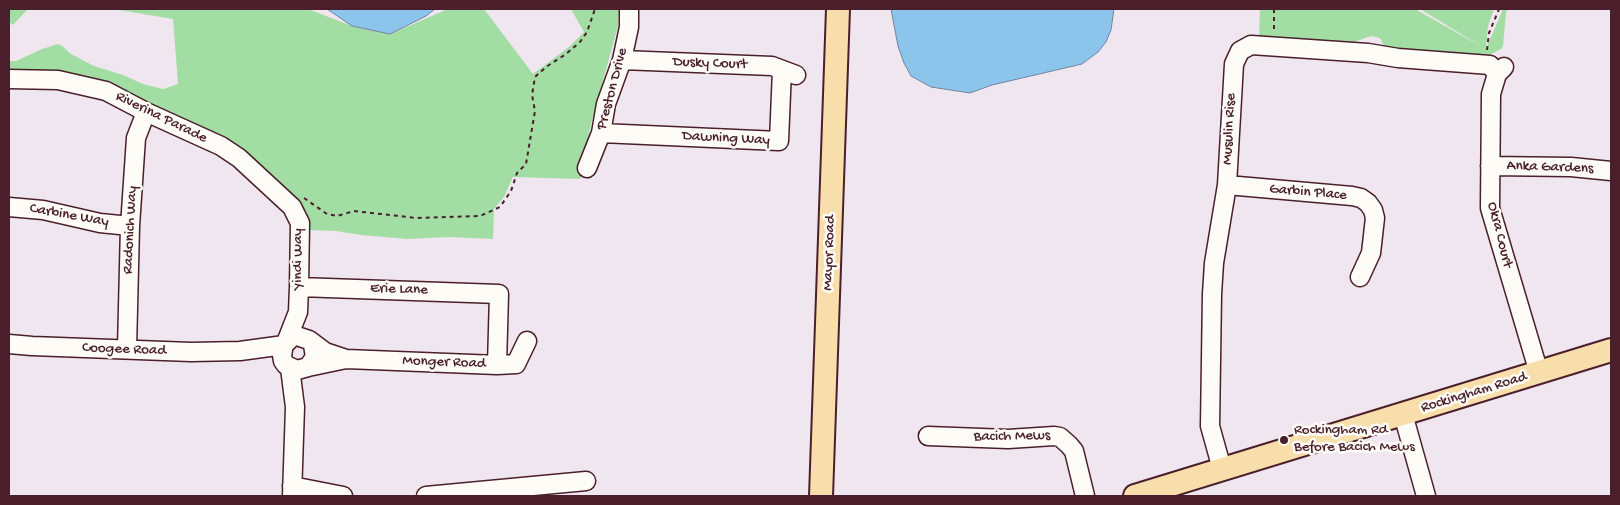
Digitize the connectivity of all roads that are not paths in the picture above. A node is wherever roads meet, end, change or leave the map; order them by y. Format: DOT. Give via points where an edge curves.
graph roads {
  1 [pos="629,9"];
  2 [pos="838,9"];
  3 [pos="622,60"];
  4 [pos="1500,70"];
  5 [pos="789,72"];
  6 [pos="9,79"];
  7 [pos="146,112"];
  8 [pos="601,133"];
  9 [pos="1490,166"];
  10 [pos="587,168"];
  11 [pos="1611,171"];
  12 [pos="1227,185"];
  13 [pos="297,202"];
  14 [pos="9,207"];
  15 [pos="130,226"];
  16 [pos="1360,278"];
  17 [pos="299,287"];
  18 [pos="298,312"];
  19 [pos="527,341"];
  20 [pos="311,342"];
  21 [pos="9,344"];
  22 [pos="127,349"];
  23 [pos="1611,350"];
  24 [pos="293,358"];
  25 [pos="346,359"];
  26 [pos="497,365"];
  27 [pos="1539,373"];
  28 [pos="1403,414"];
  29 [pos="928,436"];
  30 [pos="1222,469"];
  31 [pos="586,481"];
  32 [pos="292,491"];
  33 [pos="343,496"];
  34 [pos="426,496"];
  35 [pos="822,496"];
  36 [pos="1085,496"];
  37 [pos="1135,496"];
  38 [pos="1426,496"];
  1 -- 3 [label="street, Preston Drive"];
  2 -- 35 [label="main road, Mayor Road"];
  3 -- 5 [label="street, Dusky Court" via="772,66"];
  3 -- 8 [label="street, Preston Drive" via="606,104"];
  4 -- 9 [label="street, Okra Court" via="1492,94"];
  4 -- 12 [label="street, Musulin Rise" via="1490,65 1368,53 1251,46 1240,51 1234,64"];
  5 -- 8 [label="street, Dawning Way" via="779,142"];
  6 -- 7 [label="street, Riverina Parade" via="58,80 78,84 106,92"];
  7 -- 13 [label="street, Riverina Parade" via="221,146"];
  7 -- 15 [label="street, Radonich Way" via="136,138"];
  8 -- 10 [label="street, Preston Drive"];
  9 -- 11 [label="street, Anka Gardens"];
  9 -- 27 [label="street, Okra Court" via="1492,217"];
  12 -- 16 [label="street, Garbin Place" via="1361,198 1368,203 1374,218 1371,254"];
  12 -- 30 [label="street, Musulin Rise" via="1214,263 1210,426"];
  13 -- 17 [label="street, Yindi Way" via="300,223"];
  14 -- 15 [label="street, Carbine Way"];
  15 -- 22 [label="street, Radonich Way"];
  17 -- 18 [label="street, Yindi Way"];
  17 -- 26 [label="street, Erie Lane" via="499,294"];
  18 -- 20 [label="street, Yindi Way"];
  18 -- 24 [label="street, Yindi Way"];
  19 -- 26 [label="street, Monger Road" via="516,364"];
  20 -- 24 [label="street, Yindi Way" via="315,357"];
  20 -- 24 [label="street" via="297,336"];
  20 -- 25 [label="street, Monger Road" via="325,352"];
  21 -- 22 [label="street, Coogee Road"];
  22 -- 24 [label="street, Coogee Road" via="240,351"];
  23 -- 27 [label="main road, Rockingham Road"];
  24 -- 25 [label="street, Monger Road"];
  24 -- 32 [label="street, Yindi Way"];
  25 -- 26 [label="street, Monger Road"];
  27 -- 28 [label="main road, Rockingham Road"];
  28 -- 30 [label="main road, Rockingham Road"];
  28 -- 38 [label="street"];
  29 -- 36 [label="street, Bacich Mews" via="1008,440 1060,437 1074,451"];
  30 -- 37 [label="main road, Rockingham Road"];
  31 -- 34 [label="street"];
  32 -- 33 [label="street"];
}
